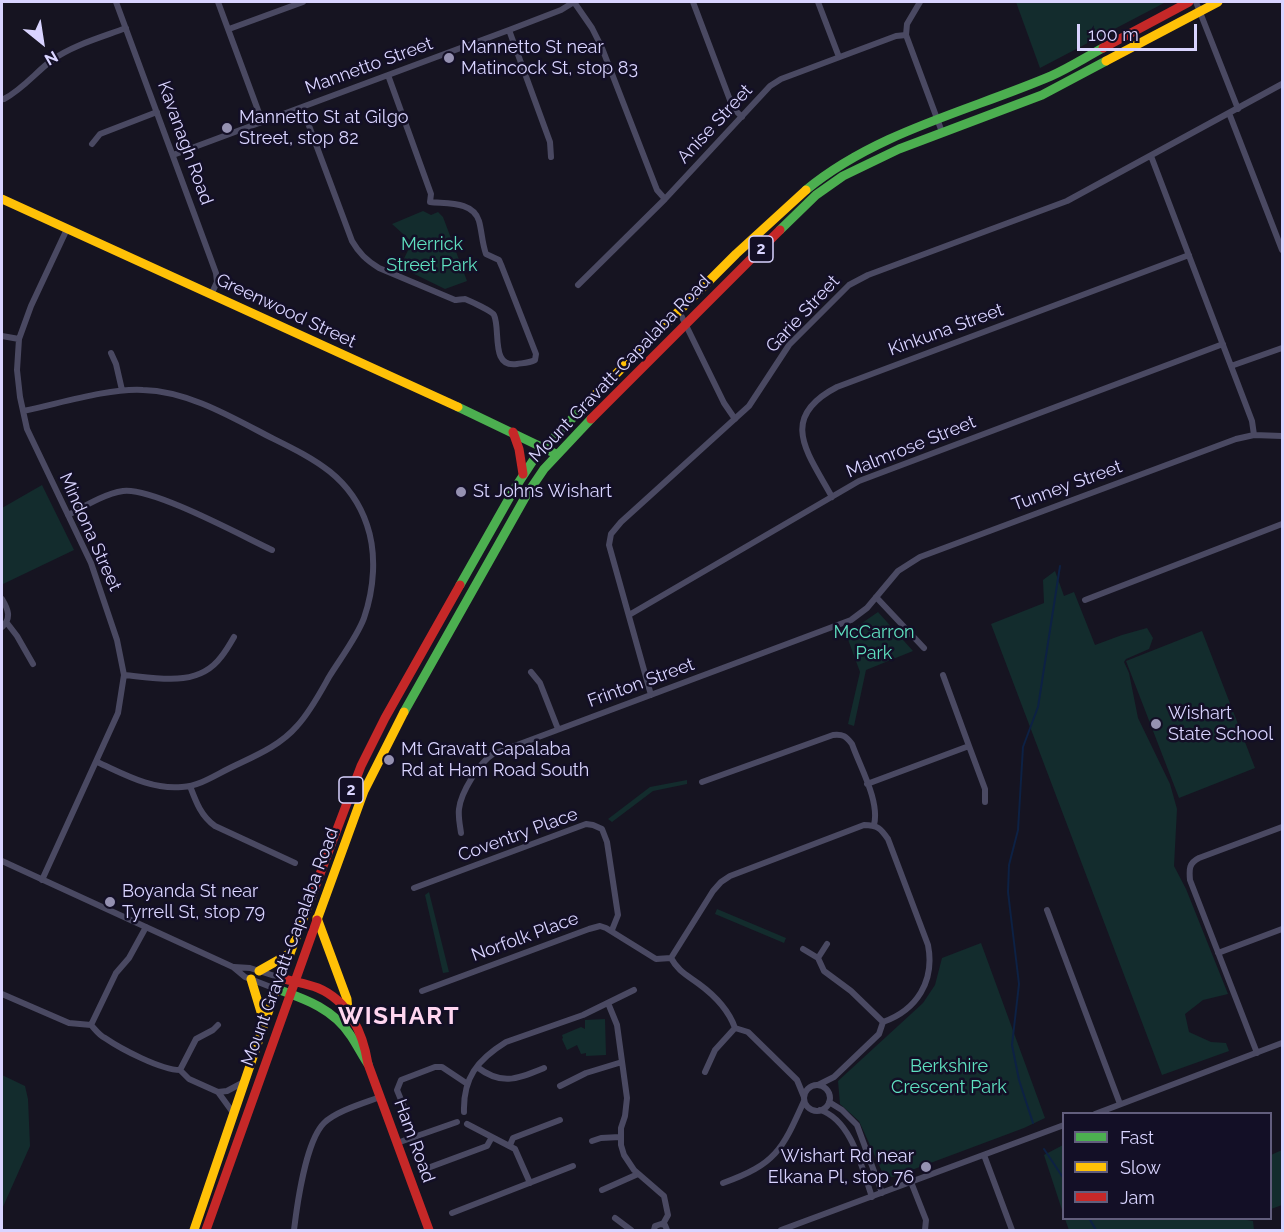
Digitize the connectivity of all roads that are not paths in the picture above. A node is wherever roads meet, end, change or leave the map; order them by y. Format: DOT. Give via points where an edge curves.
graph roads {
  1 [pos="116,2"];
  2 [pos="218,2"];
  3 [pos="303,2"];
  4 [pos="574,2"];
  5 [pos="693,2"];
  6 [pos="818,2"];
  7 [pos="920,2"];
  8 [pos="1189,2"];
  9 [pos="1196,2"];
  10 [pos="1218,2"];
  11 [pos="1200,11"];
  12 [pos="126,28"];
  13 [pos="229,29"];
  14 [pos="509,30"];
  15 [pos="906,35"];
  16 [pos="838,57"];
  17 [pos="388,75"];
  18 [pos="1282,84"];
  19 [pos="4,99"];
  20 [pos="302,107"];
  21 [pos="1238,108"];
  22 [pos="157,112"];
  23 [pos="1229,113"];
  24 [pos="742,117"];
  25 [pos="938,120"];
  26 [pos="262,121"];
  27 [pos="942,132"];
  28 [pos="92,144"];
  29 [pos="173,155"];
  30 [pos="1151,156"];
  31 [pos="551,157"];
  32 [pos="2,199"];
  33 [pos="665,199"];
  34 [pos="67,229"];
  35 [pos="1282,250"];
  36 [pos="1190,255"];
  37 [pos="578,285"];
  38 [pos="211,295"];
  39 [pos="678,311"];
  40 [pos="686,325"];
  41 [pos="2,336"];
  42 [pos="19,339"];
  43 [pos="1223,344"];
  44 [pos="1282,348"];
  45 [pos="111,353"];
  46 [pos="1231,366"];
  47 [pos="122,390"];
  48 [pos="23,411"];
  49 [pos="735,419"];
  50 [pos="513,432"];
  51 [pos="1254,435"];
  52 [pos="1282,436"];
  53 [pos="544,447"];
  54 [pos="556,454"];
  55 [pos="523,474"];
  56 [pos="832,497"];
  57 [pos="68,515"];
  58 [pos="1282,524"];
  59 [pos="272,550"];
  60 [pos="876,597"];
  61 [pos="2,599"];
  62 [pos="1084,600"];
  63 [pos="629,615"];
  64 [pos="4,625"];
  65 [pos="234,637"];
  66 [pos="924,648"];
  67 [pos="33,664"];
  68 [pos="531,672"];
  69 [pos="124,675"];
  70 [pos="943,675"];
  71 [pos="651,695"];
  72 [pos="558,729"];
  73 [pos="969,746"];
  74 [pos="97,762"];
  75 [pos="702,782"];
  76 [pos="867,784"];
  77 [pos="190,786"];
  78 [pos="985,802"];
  79 [pos="874,825"];
  80 [pos="1282,826"];
  81 [pos="461,833"];
  82 [pos="2,861"];
  83 [pos="296,863"];
  84 [pos="42,880"];
  85 [pos="414,888"];
  86 [pos="1047,910"];
  87 [pos="317,918"];
  88 [pos="146,927"];
  89 [pos="1282,929"];
  90 [pos="612,930"];
  91 [pos="828,944"];
  92 [pos="803,949"];
  93 [pos="1218,953"];
  94 [pos="289,954"];
  95 [pos="671,958"];
  96 [pos="818,958"];
  97 [pos="233,967"];
  98 [pos="259,971"];
  99 [pos="281,978"];
  100 [pos="250,979"];
  101 [pos="294,982"];
  102 [pos="277,989"];
  103 [pos="634,990"];
  104 [pos="422,991"];
  105 [pos="290,993"];
  106 [pos="2,994"];
  107 [pos="608,1003"];
  108 [pos="348,1011"];
  109 [pos="264,1022"];
  110 [pos="883,1022"];
  111 [pos="91,1025"];
  112 [pos="218,1025"];
  113 [pos="735,1028"];
  114 [pos="1282,1043"];
  115 [pos="1257,1053"];
  116 [pos="622,1062"];
  117 [pos="368,1064"];
  118 [pos="477,1067"];
  119 [pos="544,1068"];
  120 [pos="180,1070"];
  121 [pos="705,1072"];
  122 [pos="834,1077"];
  123 [pos="797,1080"];
  124 [pos="244,1082"];
  125 [pos="466,1083"];
  126 [pos="815,1085"];
  127 [pos="560,1086"];
  128 [pos="218,1092"];
  129 [pos="829,1092"];
  130 [pos="380,1097"];
  131 [pos="804,1099"];
  132 [pos="829,1102"];
  133 [pos="1120,1104"];
  134 [pos="813,1110"];
  135 [pos="820,1110"];
  136 [pos="405,1112"];
  137 [pos="464,1112"];
  138 [pos="1098,1112"];
  139 [pos="234,1115"];
  140 [pos="797,1118"];
  141 [pos="560,1120"];
  142 [pos="457,1122"];
  143 [pos="467,1124"];
  144 [pos="1062,1126"];
  145 [pos="492,1137"];
  146 [pos="620,1137"];
  147 [pos="592,1141"];
  148 [pos="397,1143"];
  149 [pos="510,1145"];
  150 [pos="984,1155"];
  151 [pos="573,1166"];
  152 [pos="425,1169"];
  153 [pos="638,1174"];
  154 [pos="723,1182"];
  155 [pos="911,1182"];
  156 [pos="530,1183"];
  157 [pos="602,1190"];
  158 [pos="882,1193"];
  159 [pos="872,1197"];
  160 [pos="452,1213"];
  161 [pos="615,1218"];
  162 [pos="665,1227"];
  163 [pos="194,1230"];
  164 [pos="206,1230"];
  165 [pos="294,1230"];
  166 [pos="429,1230"];
  167 [pos="631,1230"];
  168 [pos="654,1230"];
  169 [pos="781,1230"];
  170 [pos="925,1230"];
  171 [pos="1012,1230"];
  1 -- 12 [label="street, Kavanagh Road"];
  2 -- 13 [label="street"];
  3 -- 13 [label="street"];
  4 -- 14 [label="street, Mannetto Street"];
  4 -- 33 [label="street" via="602,48 657,190"];
  5 -- 24 [label="street" via="733,108"];
  6 -- 16 [label="street"];
  7 -- 15 [label="street"];
  8 -- 25 [label="main road, Mount Gravatt-Capalaba Road / 2" via="1047,78"];
  9 -- 11 [label="street"];
  10 -- 11 [label="main road, Mount Gravatt-Capalaba Road / 2"];
  11 -- 21 [label="street"];
  11 -- 27 [label="main road, Mount Gravatt-Capalaba Road / 2" via="1042,95"];
  12 -- 19 [label="street" via="71,49"];
  12 -- 22 [label="street, Kavanagh Road"];
  13 -- 26 [label="street"];
  14 -- 17 [label="street, Mannetto Street"];
  14 -- 31 [label="street" via="550,142"];
  15 -- 16 [label="street, Anise Street"];
  15 -- 25 [label="street"];
  16 -- 24 [label="street, Anise Street" via="781,79"];
  17 -- 20 [label="street, Mannetto Street"];
  17 -- 20 [label="street" via="431,194 430,202 460,205 472,210 478,219 486,254 502,267 535,360 510,365 503,362 490,310 464,299 455,300 367,261 352,241"];
  18 -- 21 [label="street, Garie Street"];
  20 -- 26 [label="street, Mannetto Street"];
  21 -- 23 [label="street, Garie Street"];
  22 -- 28 [label="street" via="100,134"];
  22 -- 29 [label="street, Kavanagh Road"];
  23 -- 30 [label="street, Garie Street"];
  23 -- 35 [label="street"];
  24 -- 33 [label="street, Anise Street"];
  25 -- 27 [label="street"];
  25 -- 39 [label="main road, Mount Gravatt-Capalaba Road / 2" via="870,147 821,177"];
  26 -- 29 [label="street, Mannetto Street"];
  27 -- 40 [label="main road, Mount Gravatt-Capalaba Road / 2" via="880,157 829,185"];
  29 -- 38 [label="street, Kavanagh Road" via="216,273"];
  30 -- 36 [label="street"];
  30 -- 49 [label="street, Garie Street" via="1067,201 849,285 789,345 757,396"];
  32 -- 34 [label="main road, Greenwood Street"];
  33 -- 37 [label="street, Anise Street"];
  34 -- 38 [label="main road, Greenwood Street"];
  34 -- 42 [label="street, Mindona Street"];
  36 -- 43 [label="street"];
  36 -- 56 [label="street, Kinkuna Street" via="823,394 807,412 801,434 804,447"];
  38 -- 50 [label="main road, Greenwood Street"];
  39 -- 40 [label="street"];
  39 -- 53 [label="main road, Mount Gravatt-Capalaba Road / 2"];
  40 -- 49 [label="street"];
  40 -- 54 [label="main road, Mount Gravatt-Capalaba Road / 2"];
  41 -- 42 [label="street"];
  42 -- 48 [label="street, Mindona Street" via="17,370"];
  43 -- 46 [label="street"];
  43 -- 56 [label="street, Malmrose Street" via="876,474"];
  44 -- 46 [label="street"];
  45 -- 47 [label="street"];
  46 -- 51 [label="street"];
  47 -- 48 [label="street"];
  47 -- 77 [label="street" via="166,393 195,401 314,459 341,480 356,501 373,548 373,571 363,620 297,727 276,745"];
  48 -- 57 [label="street, Mindona Street" via="27,429"];
  49 -- 63 [label="street, Garie Street" via="610,534 609,545"];
  50 -- 53 [label="main road, Greenwood Street"];
  50 -- 55 [label="main road"];
  51 -- 52 [label="street, Tunney Street"];
  51 -- 60 [label="street, Tunney Street" via="920,557 898,571"];
  53 -- 54 [label="main road, Greenwood Street"];
  53 -- 55 [label="main road, Mount Gravatt-Capalaba Road / 2"];
  54 -- 87 [label="main road, Mount Gravatt-Capalaba Road / 2" via="527,494 378,760"];
  55 -- 94 [label="main road, Mount Gravatt-Capalaba Road / 2" via="367,752"];
  56 -- 63 [label="street, Malmrose Street"];
  57 -- 59 [label="street" via="121,491 145,492"];
  57 -- 69 [label="street, Mindona Street" via="91,563 117,640"];
  58 -- 62 [label="street"];
  60 -- 66 [label="street"];
  60 -- 71 [label="street, Frinton Street" via="851,620"];
  61 -- 64 [label="street" via="9,613"];
  63 -- 71 [label="street, Garie Street"];
  64 -- 67 [label="street" via="17,636"];
  65 -- 69 [label="street" via="213,666 192,677"];
  68 -- 72 [label="street" via="540,683"];
  69 -- 74 [label="street, Mindona Street" via="118,712"];
  70 -- 73 [label="street"];
  71 -- 72 [label="street, Frinton Street"];
  72 -- 81 [label="street, Frinton Street" via="485,759 460,802"];
  73 -- 76 [label="street"];
  73 -- 78 [label="street" via="985,789"];
  74 -- 77 [label="street" via="154,786"];
  74 -- 84 [label="street, Mindona Street"];
  75 -- 76 [label="street" via="841,734 852,744"];
  76 -- 79 [label="street" via="875,804"];
  77 -- 83 [label="street" via="198,808 214,826"];
  79 -- 95 [label="street" via="864,825 730,876 721,882"];
  79 -- 110 [label="street" via="888,839 931,960 919,996 897,1017"];
  80 -- 93 [label="street" via="1191,863 1190,880"];
  82 -- 84 [label="street"];
  84 -- 88 [label="street"];
  85 -- 90 [label="street, Coventry Place" via="586,824 593,825 602,829 607,842 618,915"];
  86 -- 133 [label="street"];
  87 -- 101 [label="main road, Mount Gravatt-Capalaba Road / 2"];
  87 -- 108 [label="main road"];
  88 -- 97 [label="street"];
  88 -- 111 [label="street"];
  89 -- 93 [label="street"];
  90 -- 95 [label="street" via="656,958"];
  90 -- 104 [label="street, Norfolk Place" via="600,926 589,929"];
  91 -- 96 [label="street"];
  92 -- 96 [label="street"];
  93 -- 115 [label="street"];
  94 -- 98 [label="main road"];
  94 -- 99 [label="main road, Mount Gravatt-Capalaba Road / 2"];
  95 -- 113 [label="street" via="677,969 701,985 730,1014"];
  96 -- 110 [label="street" via="824,970"];
  97 -- 98 [label="street"];
  97 -- 100 [label="street"];
  98 -- 99 [label="street"];
  99 -- 101 [label="main road, Ham Road"];
  99 -- 102 [label="main road, Mount Gravatt-Capalaba Road / 2"];
  100 -- 102 [label="street"];
  100 -- 109 [label="main road"];
  101 -- 105 [label="main road, Mount Gravatt-Capalaba Road / 2"];
  101 -- 108 [label="main road, Ham Road" via="320,990"];
  102 -- 105 [label="main road, Ham Road"];
  102 -- 109 [label="main road, Mount Gravatt-Capalaba Road / 2"];
  103 -- 107 [label="street"];
  105 -- 117 [label="main road, Ham Road" via="308,999 336,1017"];
  105 -- 164 [label="main road, Mount Gravatt-Capalaba Road / 2"];
  106 -- 111 [label="street" via="69,1023"];
  107 -- 116 [label="street" via="617,1025"];
  107 -- 118 [label="street" via="506,1042"];
  108 -- 117 [label="main road, Ham Road" via="366,1050"];
  109 -- 124 [label="main road, Mount Gravatt-Capalaba Road / 2"];
  110 -- 122 [label="street" via="879,1035"];
  111 -- 120 [label="street" via="103,1038 169,1070"];
  112 -- 120 [label="street" via="196,1039"];
  113 -- 121 [label="street" via="715,1050"];
  113 -- 123 [label="street" via="748,1032"];
  114 -- 115 [label="street"];
  115 -- 133 [label="street"];
  116 -- 127 [label="street"];
  116 -- 146 [label="street" via="628,1106"];
  117 -- 130 [label="main road, Ham Road"];
  118 -- 119 [label="street" via="504,1079"];
  118 -- 125 [label="street"];
  120 -- 128 [label="street" via="189,1079"];
  122 -- 126 [label="street"];
  122 -- 129 [label="street"];
  123 -- 126 [label="street"];
  123 -- 131 [label="street"];
  124 -- 128 [label="street"];
  124 -- 139 [label="main road, Mount Gravatt-Capalaba Road / 2"];
  125 -- 136 [label="street" via="442,1067 401,1080 397,1090"];
  125 -- 137 [label="street"];
  126 -- 129 [label="street"];
  126 -- 131 [label="street" via="806,1090"];
  128 -- 139 [label="street"];
  129 -- 132 [label="street"];
  130 -- 148 [label="main road, Ham Road"];
  130 -- 165 [label="street" via="328,1119 317,1131 298,1191"];
  131 -- 134 [label="street"];
  131 -- 140 [label="street"];
  132 -- 135 [label="street"];
  132 -- 158 [label="street" via="857,1125"];
  133 -- 138 [label="street"];
  134 -- 135 [label="street"];
  134 -- 140 [label="street"];
  135 -- 159 [label="street" via="837,1119 855,1147"];
  139 -- 163 [label="main road, Mount Gravatt-Capalaba Road / 2"];
  140 -- 154 [label="street" via="773,1158"];
  141 -- 149 [label="street" via="513,1138"];
  142 -- 148 [label="street"];
  143 -- 145 [label="street"];
  144 -- 150 [label="street"];
  145 -- 149 [label="street"];
  145 -- 152 [label="street" via="487,1146"];
  146 -- 147 [label="street"];
  146 -- 153 [label="street" via="624,1155"];
  148 -- 166 [label="main road, Ham Road"];
  149 -- 156 [label="street"];
  150 -- 155 [label="street"];
  150 -- 171 [label="street"];
  151 -- 156 [label="street"];
  153 -- 157 [label="street"];
  153 -- 162 [label="street" via="664,1196 668,1215"];
  155 -- 158 [label="street"];
  155 -- 170 [label="street" via="926,1220"];
  156 -- 160 [label="street"];
  158 -- 159 [label="street"];
  159 -- 169 [label="street"];
  161 -- 167 [label="street"];
  162 -- 168 [label="street" via="657,1225"];
}
